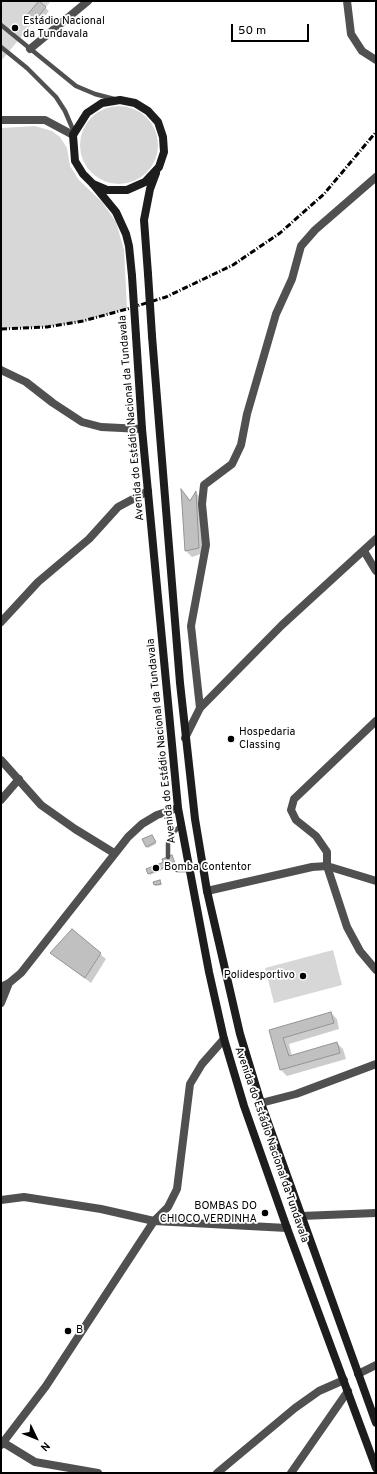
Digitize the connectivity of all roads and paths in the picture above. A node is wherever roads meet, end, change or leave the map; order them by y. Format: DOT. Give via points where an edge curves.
graph roads {
  1 [pos="88,1"];
  2 [pos="347,1"];
  3 [pos="1,25"];
  4 [pos="1,47"];
  5 [pos="30,49"];
  6 [pos="376,60"];
  7 [pos="120,100"];
  8 [pos="1,120"];
  9 [pos="74,134"];
  10 [pos="159,167"];
  11 [pos="376,177"];
  12 [pos="93,184"];
  13 [pos="1,370"];
  14 [pos="142,429"];
  15 [pos="148,491"];
  16 [pos="376,539"];
  17 [pos="364,551"];
  18 [pos="376,571"];
  19 [pos="1,622"];
  20 [pos="200,708"];
  21 [pos="376,721"];
  22 [pos="185,738"];
  23 [pos="1,760"];
  24 [pos="19,779"];
  25 [pos="1,800"];
  26 [pos="178,808"];
  27 [pos="180,826"];
  28 [pos="114,853"];
  29 [pos="168,857"];
  30 [pos="328,866"];
  31 [pos="172,868"];
  32 [pos="188,870"];
  33 [pos="375,879"];
  34 [pos="208,891"];
  35 [pos="376,970"];
  36 [pos="9,983"];
  37 [pos="1,987"];
  38 [pos="1,1003"];
  39 [pos="224,1039"];
  40 [pos="376,1064"];
  41 [pos="261,1103"];
  42 [pos="1,1200"];
  43 [pos="376,1213"];
  44 [pos="301,1216"];
  45 [pos="154,1221"];
  46 [pos="287,1228"];
  47 [pos="376,1365"];
  48 [pos="358,1374"];
  49 [pos="344,1380"];
  50 [pos="348,1391"];
  51 [pos="376,1423"];
  52 [pos="2,1444"];
  53 [pos="376,1468"];
  54 [pos="98,1473"];
  55 [pos="217,1473"];
  56 [pos="291,1473"];
  1 -- 5 [label="street"];
  2 -- 6 [label="street" via="351,34 362,51"];
  3 -- 5 [label="lane"];
  4 -- 9 [label="lane" via="56,97"];
  5 -- 7 [label="lane" via="76,86"];
  7 -- 9 [label="street" via="102,103 87,113"];
  7 -- 10 [label="street" via="135,103 148,110 158,122 164,152"];
  8 -- 9 [label="street" via="45,120"];
  9 -- 12 [label="street" via="75,161 82,174"];
  10 -- 12 [label="street" via="145,182 127,190 107,190"];
  10 -- 22 [label="street, Avenida do Estádio Nacional da Tundavala, bridge" via="146,205 145,236"];
  11 -- 20 [label="street" via="315,230 301,246 292,279 276,314 247,414 241,445 232,464 204,485 202,504 206,545 191,626"];
  12 -- 14 [label="street, Avenida do Estádio Nacional da Tundavala, bridge" via="116,212 129,246"];
  13 -- 14 [label="street" via="26,382 82,422 101,427"];
  14 -- 15 [label="street, Avenida do Estádio Nacional da Tundavala"];
  15 -- 19 [label="street" via="118,507 89,539 38,582"];
  15 -- 26 [label="street, Avenida do Estádio Nacional da Tundavala"];
  16 -- 17 [label="street"];
  17 -- 18 [label="street"];
  17 -- 20 [label="street" via="282,625"];
  20 -- 22 [label="street"];
  21 -- 30 [label="street" via="294,799 291,810 296,820 316,836 327,852"];
  22 -- 34 [label="street, Avenida do Estádio Nacional da Tundavala" via="195,819"];
  23 -- 24 [label="street"];
  24 -- 25 [label="street"];
  24 -- 28 [label="street" via="41,805 75,830"];
  26 -- 27 [label="street, Avenida do Estádio Nacional da Tundavala"];
  26 -- 28 [label="street" via="156,815 142,824"];
  27 -- 29 [label="lane" via="170,836"];
  27 -- 32 [label="street, Avenida do Estádio Nacional da Tundavala"];
  28 -- 36 [label="street" via="21,972"];
  30 -- 33 [label="street"];
  30 -- 34 [label="street" via="312,867"];
  30 -- 35 [label="street" via="347,927 360,951"];
  31 -- 32 [label="lane"];
  32 -- 39 [label="street, Avenida do Estádio Nacional da Tundavala"];
  34 -- 41 [label="street, Avenida do Estádio Nacional da Tundavala" via="240,1034"];
  36 -- 37 [label="street"];
  36 -- 38 [label="street"];
  39 -- 45 [label="street" via="202,1064 190,1084 177,1189 168,1207"];
  39 -- 46 [label="street, Avenida do Estádio Nacional da Tundavala" via="244,1106"];
  40 -- 41 [label="street" via="296,1094"];
  41 -- 44 [label="street, Avenida do Estádio Nacional da Tundavala"];
  42 -- 45 [label="street" via="24,1197 101,1209"];
  43 -- 44 [label="street"];
  44 -- 48 [label="street, Avenida do Estádio Nacional da Tundavala"];
  45 -- 46 [label="street"];
  45 -- 52 [label="street" via="46,1386"];
  46 -- 49 [label="street, Avenida do Estádio Nacional da Tundavala"];
  47 -- 48 [label="street"];
  48 -- 51 [label="street, Avenida do Estádio Nacional da Tundavala"];
  49 -- 50 [label="street, Avenida do Estádio Nacional da Tundavala"];
  49 -- 55 [label="street" via="319,1391 295,1408"];
  50 -- 53 [label="street, Avenida do Estádio Nacional da Tundavala"];
  50 -- 56 [label="street"];
  52 -- 54 [label="street" via="35,1462"];
}
